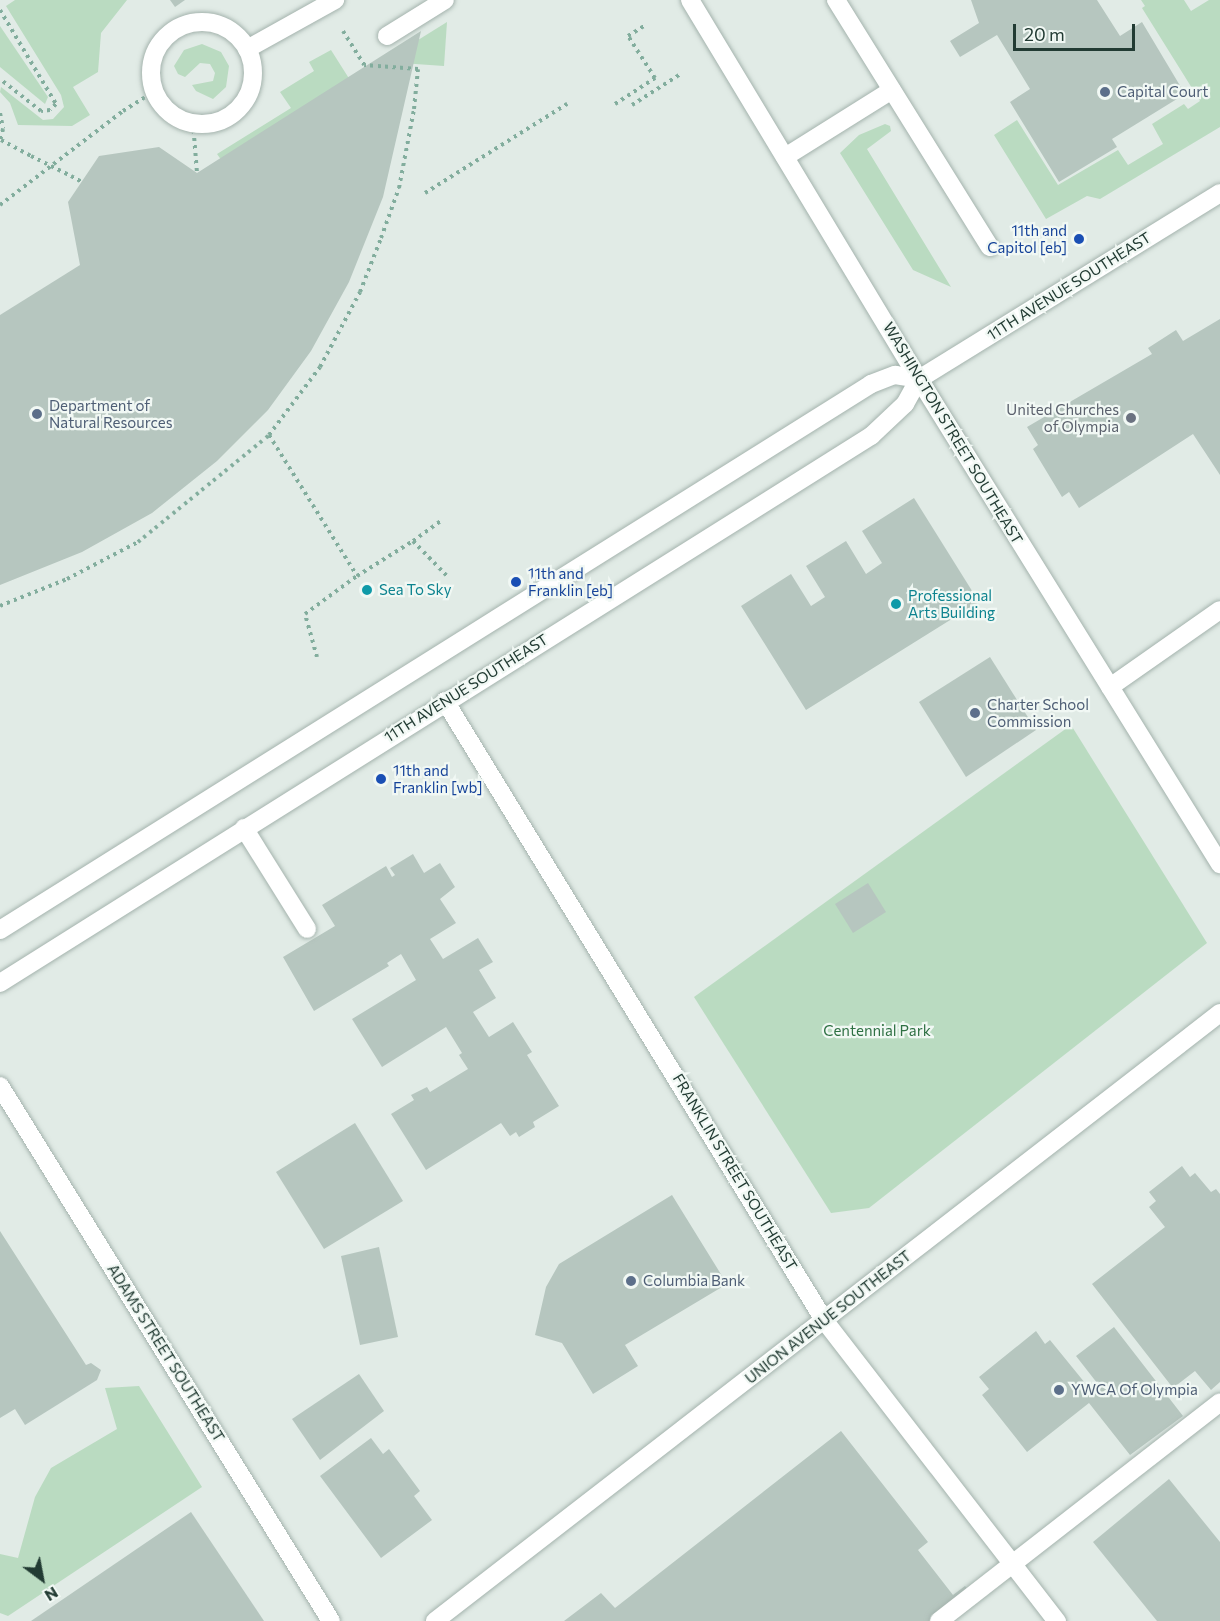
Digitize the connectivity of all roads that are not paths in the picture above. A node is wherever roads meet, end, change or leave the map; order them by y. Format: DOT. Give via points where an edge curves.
graph roads {
  1 [pos="445,0"];
  2 [pos="690,0"];
  3 [pos="836,0"];
  4 [pos="330,2"];
  5 [pos="387,36"];
  6 [pos="247,48"];
  7 [pos="892,90"];
  8 [pos="785,157"];
  9 [pos="1220,193"];
  10 [pos="990,247"];
  11 [pos="919,379"];
  12 [pos="1220,610"];
  13 [pos="1110,687"];
  14 [pos="445,701"];
  15 [pos="244,828"];
  16 [pos="1220,864"];
  17 [pos="307,929"];
  18 [pos="0,930"];
  19 [pos="0,983"];
  20 [pos="1220,1012"];
  21 [pos="0,1086"];
  22 [pos="824,1320"];
  23 [pos="1220,1402"];
  24 [pos="1012,1564"];
  25 [pos="331,1621"];
  26 [pos="435,1621"];
  27 [pos="939,1621"];
  28 [pos="1057,1621"];
  1 -- 5 [label="street"];
  2 -- 8 [label="street, WASHINGTON STREET SOUTHEAST"];
  3 -- 7 [label="street"];
  4 -- 6 [label="street"];
  6 -- 6 [label="street" via="252,65 247,98 221,120 193,123 172,115 154,92 150,71 153,54 174,29 190,23 223,26"];
  7 -- 8 [label="street"];
  7 -- 10 [label="street"];
  8 -- 11 [label="street, WASHINGTON STREET SOUTHEAST"];
  9 -- 11 [label="street, 11TH AVENUE SOUTHEAST"];
  11 -- 13 [label="street, WASHINGTON STREET SOUTHEAST"];
  11 -- 14 [label="street, 11TH AVENUE SOUTHEAST" via="905,404 871,436"];
  11 -- 18 [label="street" via="895,375 871,384"];
  12 -- 13 [label="street"];
  13 -- 16 [label="street, WASHINGTON STREET SOUTHEAST"];
  14 -- 15 [label="street, 11TH AVENUE SOUTHEAST"];
  14 -- 22 [label="street, FRANKLIN STREET SOUTHEAST"];
  15 -- 17 [label="street"];
  15 -- 19 [label="street, 11TH AVENUE SOUTHEAST"];
  20 -- 22 [label="street, UNION AVENUE SOUTHEAST"];
  21 -- 25 [label="street, ADAMS STREET SOUTHEAST"];
  22 -- 24 [label="street, FRANKLIN STREET SOUTHEAST"];
  22 -- 26 [label="street, UNION AVENUE SOUTHEAST"];
  23 -- 24 [label="street"];
  24 -- 27 [label="street"];
  24 -- 28 [label="street, FRANKLIN STREET SOUTHEAST"];
}
